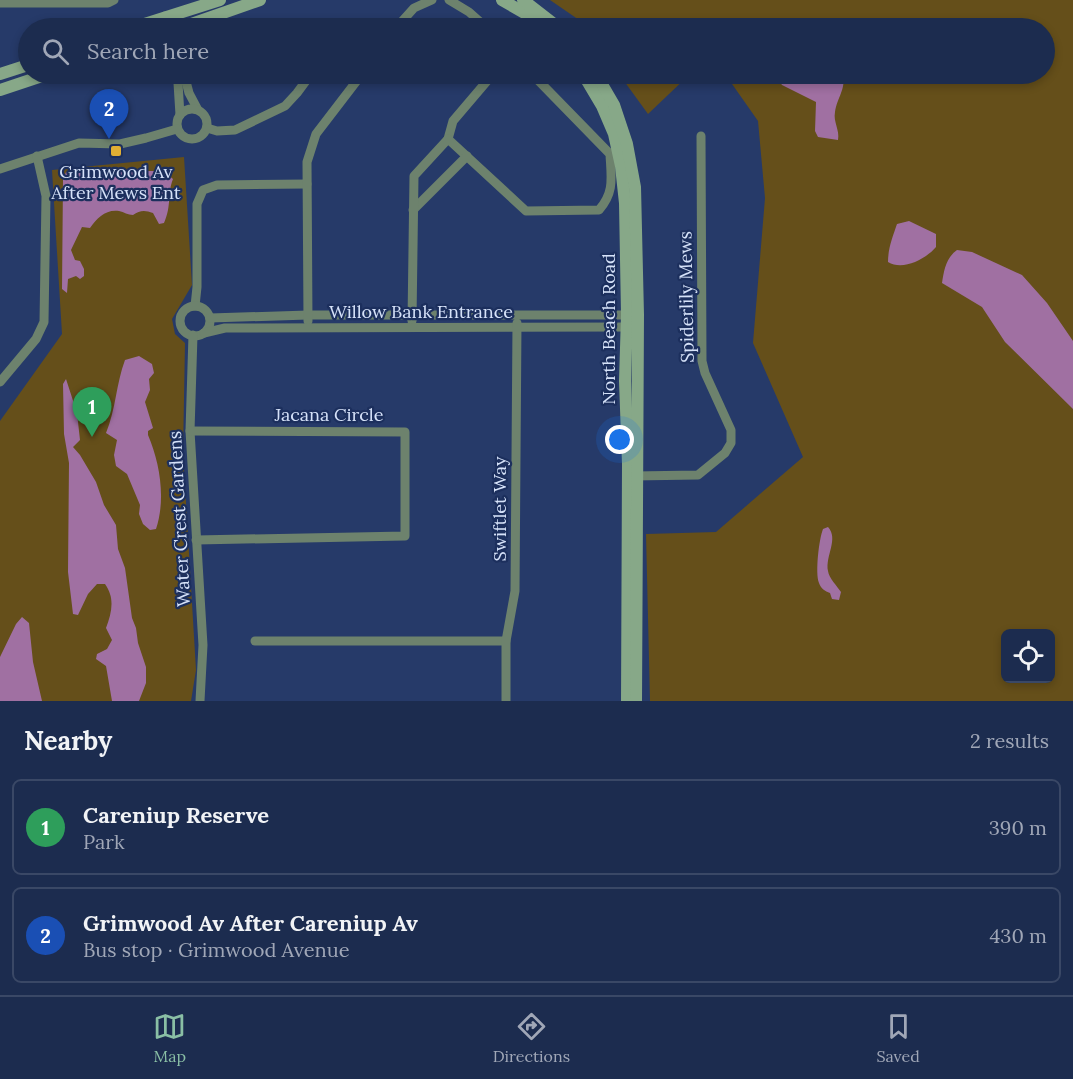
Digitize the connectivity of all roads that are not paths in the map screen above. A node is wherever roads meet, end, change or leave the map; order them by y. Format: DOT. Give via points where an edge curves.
graph roads {
  1 [pos="114,0"];
  2 [pos="220,0"];
  3 [pos="260,0"];
  4 [pos="432,0"];
  5 [pos="449,0"];
  6 [pos="502,0"];
  7 [pos="523,0"];
  8 [pos="0,3"];
  9 [pos="217,15"];
  10 [pos="175,18"];
  11 [pos="208,18"];
  12 [pos="213,18"];
  13 [pos="405,18"];
  14 [pos="476,18"];
  15 [pos="531,18"];
  16 [pos="546,18"];
  17 [pos="18,68"];
  18 [pos="0,74"];
  19 [pos="18,84"];
  20 [pos="178,84"];
  21 [pos="187,84"];
  22 [pos="304,84"];
  23 [pos="354,84"];
  24 [pos="484,84"];
  25 [pos="542,84"];
  26 [pos="588,84"];
  27 [pos="602,84"];
  28 [pos="0,90"];
  29 [pos="198,110"];
  30 [pos="180,115"];
  31 [pos="207,128"];
  32 [pos="177,129"];
  33 [pos="701,136"];
  34 [pos="448,140"];
  35 [pos="37,156"];
  36 [pos="467,156"];
  37 [pos="0,169"];
  38 [pos="307,184"];
  39 [pos="413,210"];
  40 [pos="195,306"];
  41 [pos="308,315"];
  42 [pos="413,316"];
  43 [pos="517,316"];
  44 [pos="210,318"];
  45 [pos="633,321"];
  46 [pos="308,327"];
  47 [pos="412,327"];
  48 [pos="517,327"];
  49 [pos="204,333"];
  50 [pos="192,335"];
  51 [pos="0,382"];
  52 [pos="190,431"];
  53 [pos="632,476"];
  54 [pos="196,540"];
  55 [pos="255,641"];
  56 [pos="506,641"];
  57 [pos="200,701"];
  58 [pos="506,701"];
  59 [pos="627,701"];
  60 [pos="636,701"];
  1 -- 8 [label="street"];
  2 -- 10 [label="main road"];
  3 -- 9 [label="main road"];
  4 -- 13 [label="street" via="414,8"];
  5 -- 14 [label="street"];
  6 -- 15 [label="main road"];
  7 -- 16 [label="main road"];
  9 -- 11 [label="main road"];
  9 -- 12 [label="main road"];
  17 -- 18 [label="main road"];
  19 -- 28 [label="main road"];
  20 -- 30 [label="street"];
  21 -- 29 [label="street"];
  22 -- 31 [label="street" via="285,106 235,130"];
  23 -- 38 [label="street" via="316,134 307,162"];
  24 -- 34 [label="street" via="453,121"];
  25 -- 36 [label="street" via="610,154 611,190 599,210 526,211"];
  26 -- 45 [label="main road, North Beach Road" via="608,120 621,166"];
  27 -- 45 [label="main road, North Beach Road" via="614,105 634,169"];
  29 -- 30 [label="street"];
  29 -- 31 [label="street"];
  30 -- 32 [label="street"];
  31 -- 32 [label="street" via="192,140"];
  32 -- 35 [label="street" via="120,144 79,143"];
  33 -- 53 [label="street, Spiderlily Mews" via="702,361 731,430 731,442 725,453 698,476"];
  34 -- 36 [label="street"];
  34 -- 39 [label="street" via="414,176"];
  35 -- 37 [label="street"];
  35 -- 51 [label="street" via="46,196 44,322 36,339"];
  36 -- 39 [label="street"];
  38 -- 40 [label="street" via="217,185 203,190 197,204"];
  38 -- 41 [label="street"];
  39 -- 42 [label="street"];
  40 -- 44 [label="street" via="204,309"];
  40 -- 50 [label="street" via="182,313 180,322 184,331"];
  41 -- 42 [label="street, Willow Bank Entrance"];
  41 -- 44 [label="street, Willow Bank Entrance"];
  41 -- 46 [label="street"];
  42 -- 43 [label="street, Willow Bank Entrance"];
  42 -- 47 [label="street"];
  43 -- 45 [label="street, Willow Bank Entrance"];
  43 -- 48 [label="street, Swiftlet Way"];
  44 -- 49 [label="street"];
  45 -- 48 [label="street, Willow Bank Entrance"];
  45 -- 53 [label="main road, North Beach Road"];
  46 -- 47 [label="street, Willow Bank Entrance"];
  46 -- 49 [label="street, Willow Bank Entrance" via="225,328"];
  47 -- 48 [label="street, Willow Bank Entrance"];
  48 -- 56 [label="street, Swiftlet Way" via="515,591"];
  49 -- 50 [label="street"];
  50 -- 52 [label="street, Water Crest Gardens"];
  52 -- 54 [label="street, Water Crest Gardens"];
  52 -- 54 [label="street, Jacana Circle" via="405,432 405,536"];
  53 -- 59 [label="main road, North Beach Road"];
  53 -- 60 [label="main road, North Beach Road"];
  54 -- 57 [label="street, Water Crest Gardens" via="203,645"];
  55 -- 56 [label="street"];
  56 -- 58 [label="street, Swiftlet Way"];
}
